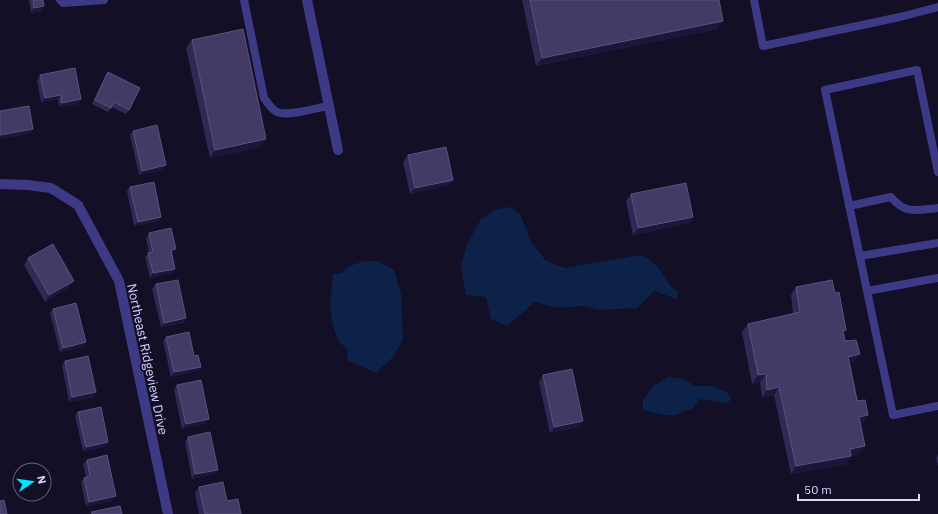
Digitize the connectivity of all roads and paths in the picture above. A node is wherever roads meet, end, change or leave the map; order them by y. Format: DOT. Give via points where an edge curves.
graph roads {
  1 [pos="60,0"];
  2 [pos="104,0"];
  3 [pos="244,0"];
  4 [pos="307,0"];
  5 [pos="754,0"];
  6 [pos="938,7"];
  7 [pos="328,106"];
  8 [pos="338,150"];
  9 [pos="938,172"];
  10 [pos="0,184"];
  11 [pos="849,206"];
  12 [pos="938,208"];
  13 [pos="938,242"];
  14 [pos="860,256"];
  15 [pos="938,278"];
  16 [pos="867,291"];
  17 [pos="938,406"];
  18 [pos="168,514"];
  1 -- 2 [label="lane" via="64,3"];
  3 -- 7 [label="lane" via="264,98 270,106 286,114"];
  4 -- 7 [label="street"];
  5 -- 6 [label="lane" via="763,46"];
  7 -- 8 [label="street"];
  9 -- 11 [label="lane" via="917,70 825,90"];
  10 -- 18 [label="street, Northeast Ridgeview Drive" via="51,188 78,205 119,281"];
  11 -- 12 [label="lane" via="891,197 908,210"];
  11 -- 14 [label="lane"];
  13 -- 14 [label="lane"];
  14 -- 16 [label="lane"];
  15 -- 16 [label="lane"];
  16 -- 17 [label="lane" via="893,415"];
}
